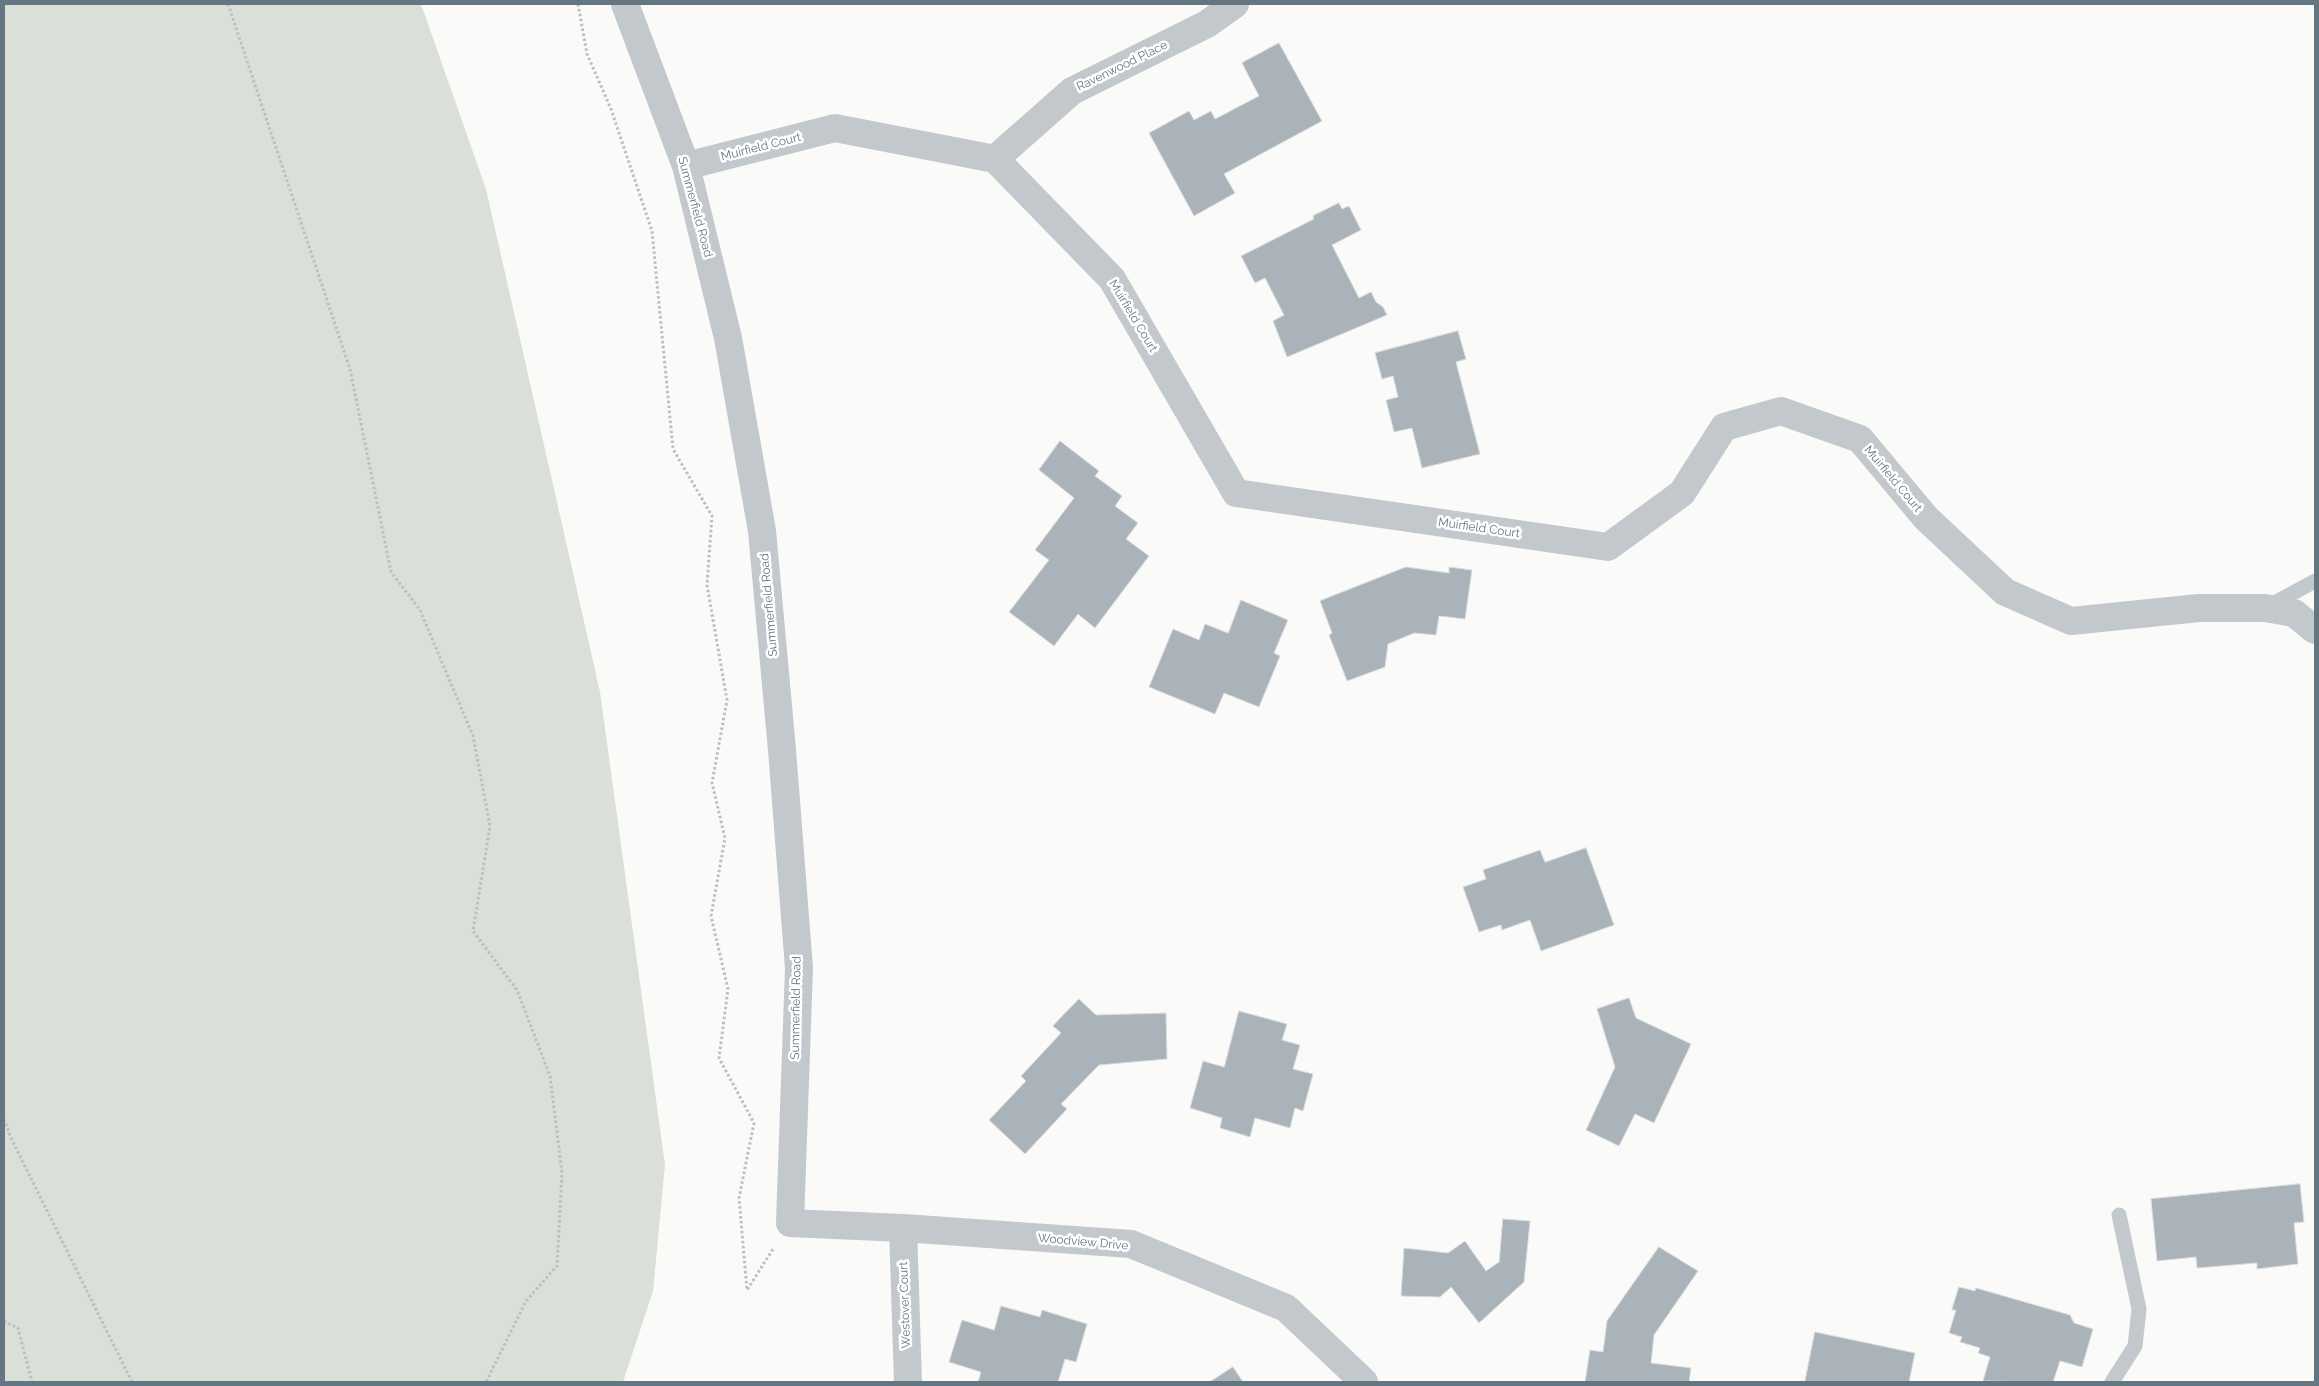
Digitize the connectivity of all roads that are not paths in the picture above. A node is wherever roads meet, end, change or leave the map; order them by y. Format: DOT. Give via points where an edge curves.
graph roads {
  1 [pos="625,4"];
  2 [pos="1235,4"];
  3 [pos="995,158"];
  4 [pos="686,166"];
  5 [pos="2315,580"];
  6 [pos="2265,608"];
  7 [pos="2315,630"];
  8 [pos="2118,1215"];
  9 [pos="790,1224"];
  10 [pos="903,1228"];
  11 [pos="908,1382"];
  12 [pos="1364,1382"];
  13 [pos="2112,1382"];
  1 -- 4 [label="street, Summerfield Road"];
  2 -- 3 [label="street, Ravenwood Place" via="1207,24 1072,91"];
  3 -- 4 [label="street, Muirfield Court" via="835,128"];
  3 -- 6 [label="street, Muirfield Court" via="1112,279 1236,493 1608,546 1682,493 1724,427 1782,411 1860,440 1926,518 2005,592 2071,621 2199,608"];
  4 -- 9 [label="street, Summerfield Road" via="728,338 762,531 799,968"];
  5 -- 6 [label="lane"];
  6 -- 7 [label="street, Muirfield Court" via="2294,613"];
  8 -- 13 [label="lane" via="2139,1308 2135,1346"];
  9 -- 10 [label="street, Woodview Drive"];
  10 -- 11 [label="street, Westover Court"];
  10 -- 12 [label="street, Woodview Drive" via="1130,1244 1286,1308"];
}
